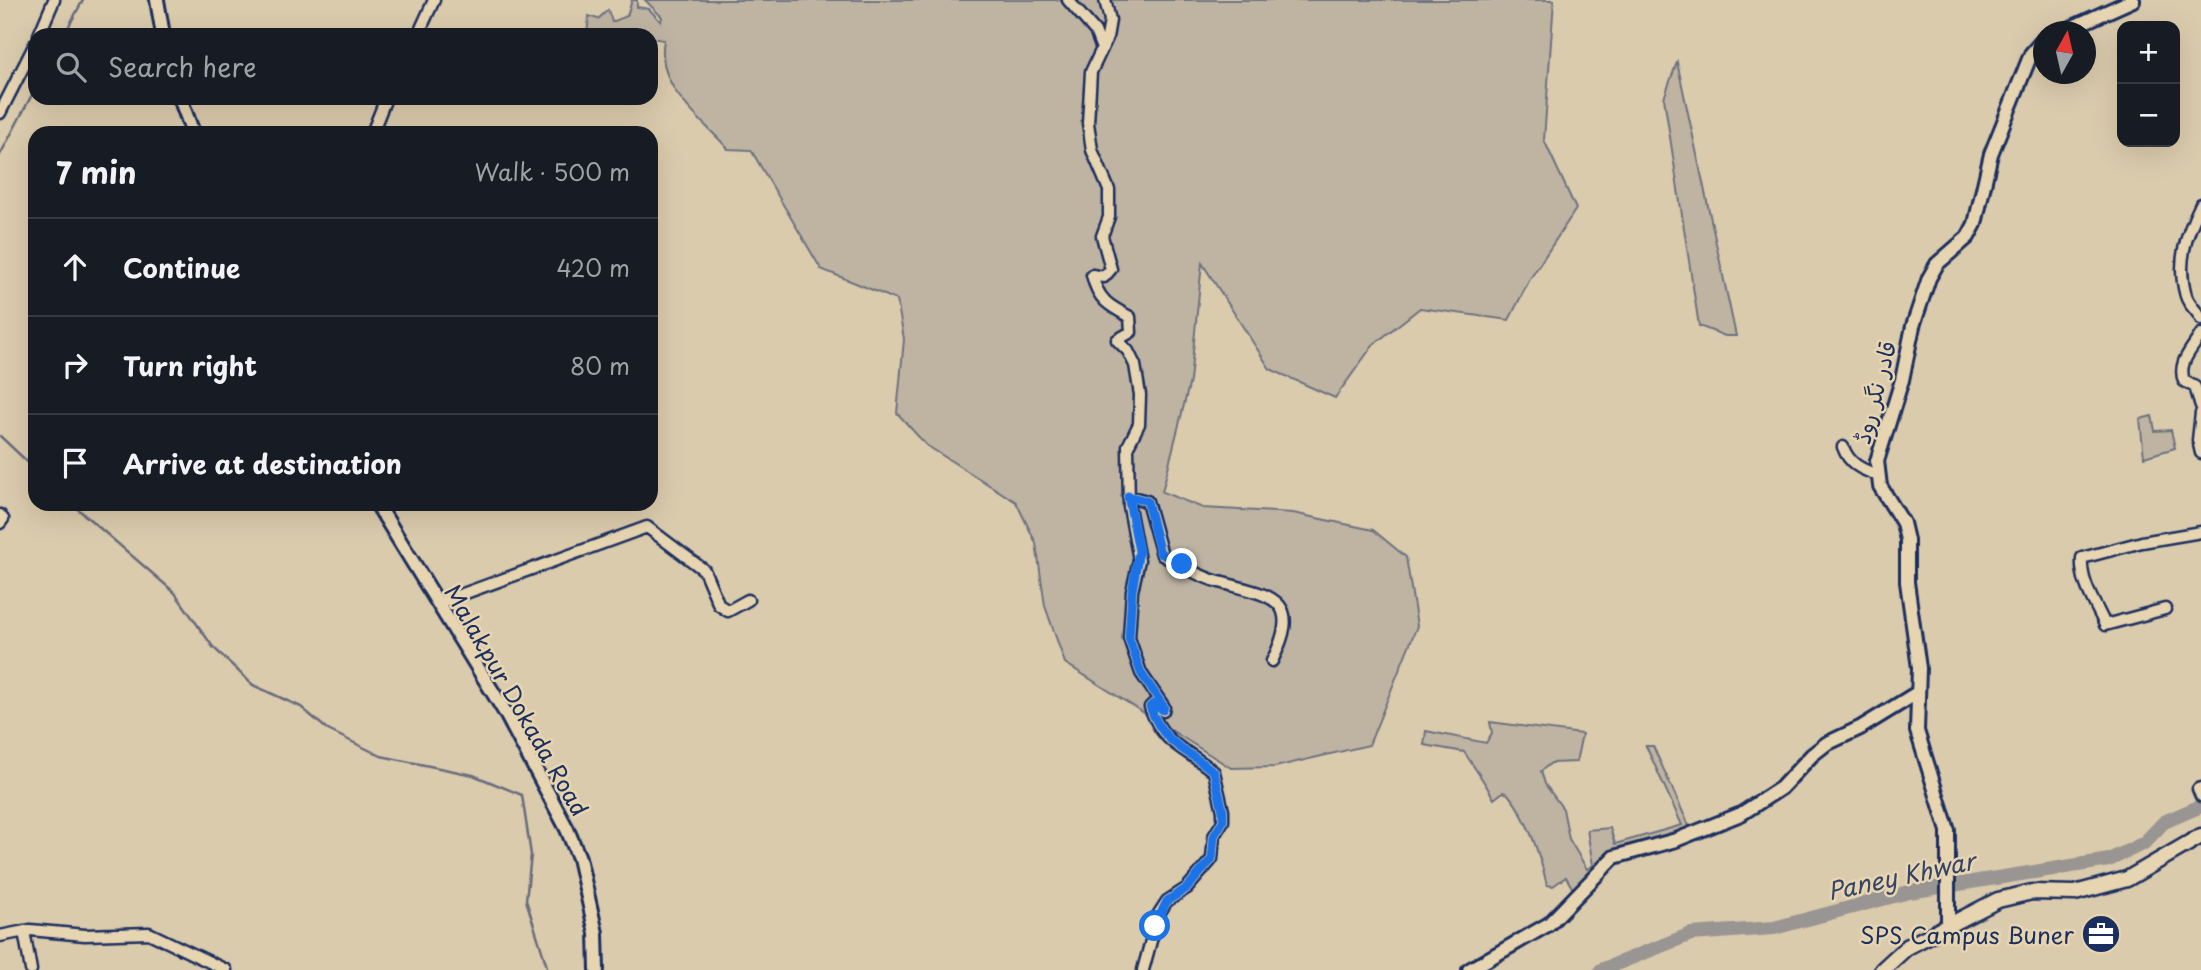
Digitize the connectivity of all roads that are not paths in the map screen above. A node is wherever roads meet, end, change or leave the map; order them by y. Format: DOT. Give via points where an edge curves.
graph roads {
  1 [pos="54,0"];
  2 [pos="157,0"];
  3 [pos="434,0"];
  4 [pos="1068,0"];
  5 [pos="1105,0"];
  6 [pos="2133,0"];
  7 [pos="2086,21"];
  8 [pos="42,28"];
  9 [pos="162,28"];
  10 [pos="421,28"];
  11 [pos="1102,49"];
  12 [pos="2033,51"];
  13 [pos="28,58"];
  14 [pos="182,105"];
  15 [pos="383,105"];
  16 [pos="0,113"];
  17 [pos="190,126"];
  18 [pos="375,126"];
  19 [pos="2201,204"];
  20 [pos="2201,319"];
  21 [pos="2201,334"];
  22 [pos="2186,383"];
  23 [pos="2201,387"];
  24 [pos="2201,405"];
  25 [pos="2201,413"];
  26 [pos="1843,447"];
  27 [pos="2201,453"];
  28 [pos="1877,475"];
  29 [pos="1128,496"];
  30 [pos="381,511"];
  31 [pos="0,515"];
  32 [pos="0,523"];
  33 [pos="2201,532"];
  34 [pos="748,600"];
  35 [pos="438,603"];
  36 [pos="2165,609"];
  37 [pos="1272,661"];
  38 [pos="1917,693"];
  39 [pos="2201,836"];
  40 [pos="1948,926"];
  41 [pos="24,931"];
  42 [pos="0,936"];
  43 [pos="31,970"];
  44 [pos="226,970"];
  45 [pos="597,970"];
  46 [pos="1143,970"];
  47 [pos="1469,970"];
  48 [pos="1882,970"];
  1 -- 8 [label="street"];
  2 -- 9 [label="street"];
  3 -- 10 [label="street"];
  4 -- 11 [label="street" via="1095,31"];
  5 -- 11 [label="street" via="1110,20"];
  6 -- 7 [label="street"];
  11 -- 29 [label="street" via="1091,72 1088,123 1092,150 1109,190 1110,217 1102,236 1111,269 1104,277 1092,275 1100,297 1130,317 1132,325 1130,332 1117,340 1135,365 1140,395 1139,424 1128,446"];
  12 -- 28 [label="street, قادر نگر روڈ" via="1991,154 1975,224 1928,278 1886,425"];
  13 -- 16 [label="street"];
  14 -- 17 [label="street"];
  15 -- 18 [label="street"];
  19 -- 20 [label="street" via="2182,246 2182,267 2186,298"];
  21 -- 22 [label="street" via="2182,366"];
  22 -- 23 [label="street" via="2195,381"];
  22 -- 24 [label="street" via="2195,387"];
  25 -- 27 [label="street"];
  26 -- 28 [label="street" via="1847,458"];
  28 -- 38 [label="street, قادر نگر روڈ" via="1908,540 1907,582 1918,649"];
  29 -- 37 [label="street" via="1147,501 1162,555 1282,607 1287,625"];
  29 -- 46 [label="street" via="1139,551 1130,647 1164,707 1150,707 1155,723 1165,738 1214,772 1223,811 1212,859 1158,915"];
  30 -- 35 [label="street, Malakpur Dokada Road"];
  31 -- 32 [label="street"];
  33 -- 36 [label="street" via="2082,558 2081,570 2105,625"];
  34 -- 35 [label="street" via="734,610 719,605 704,570 647,527"];
  35 -- 45 [label="street, Malakpur Dokada Road" via="505,712 567,829 592,912"];
  38 -- 40 [label="street, قادر نگر روڈ" via="1917,730 1942,808 1950,862"];
  38 -- 47 [label="street" via="1826,744 1781,788 1741,814 1676,840 1614,857 1549,924"];
  39 -- 40 [label="main road" via="2127,880 2075,893 2032,892 1998,900"];
  40 -- 48 [label="main road" via="1908,947"];
  41 -- 42 [label="street"];
  41 -- 43 [label="street"];
  41 -- 44 [label="street" via="149,933"];
}
